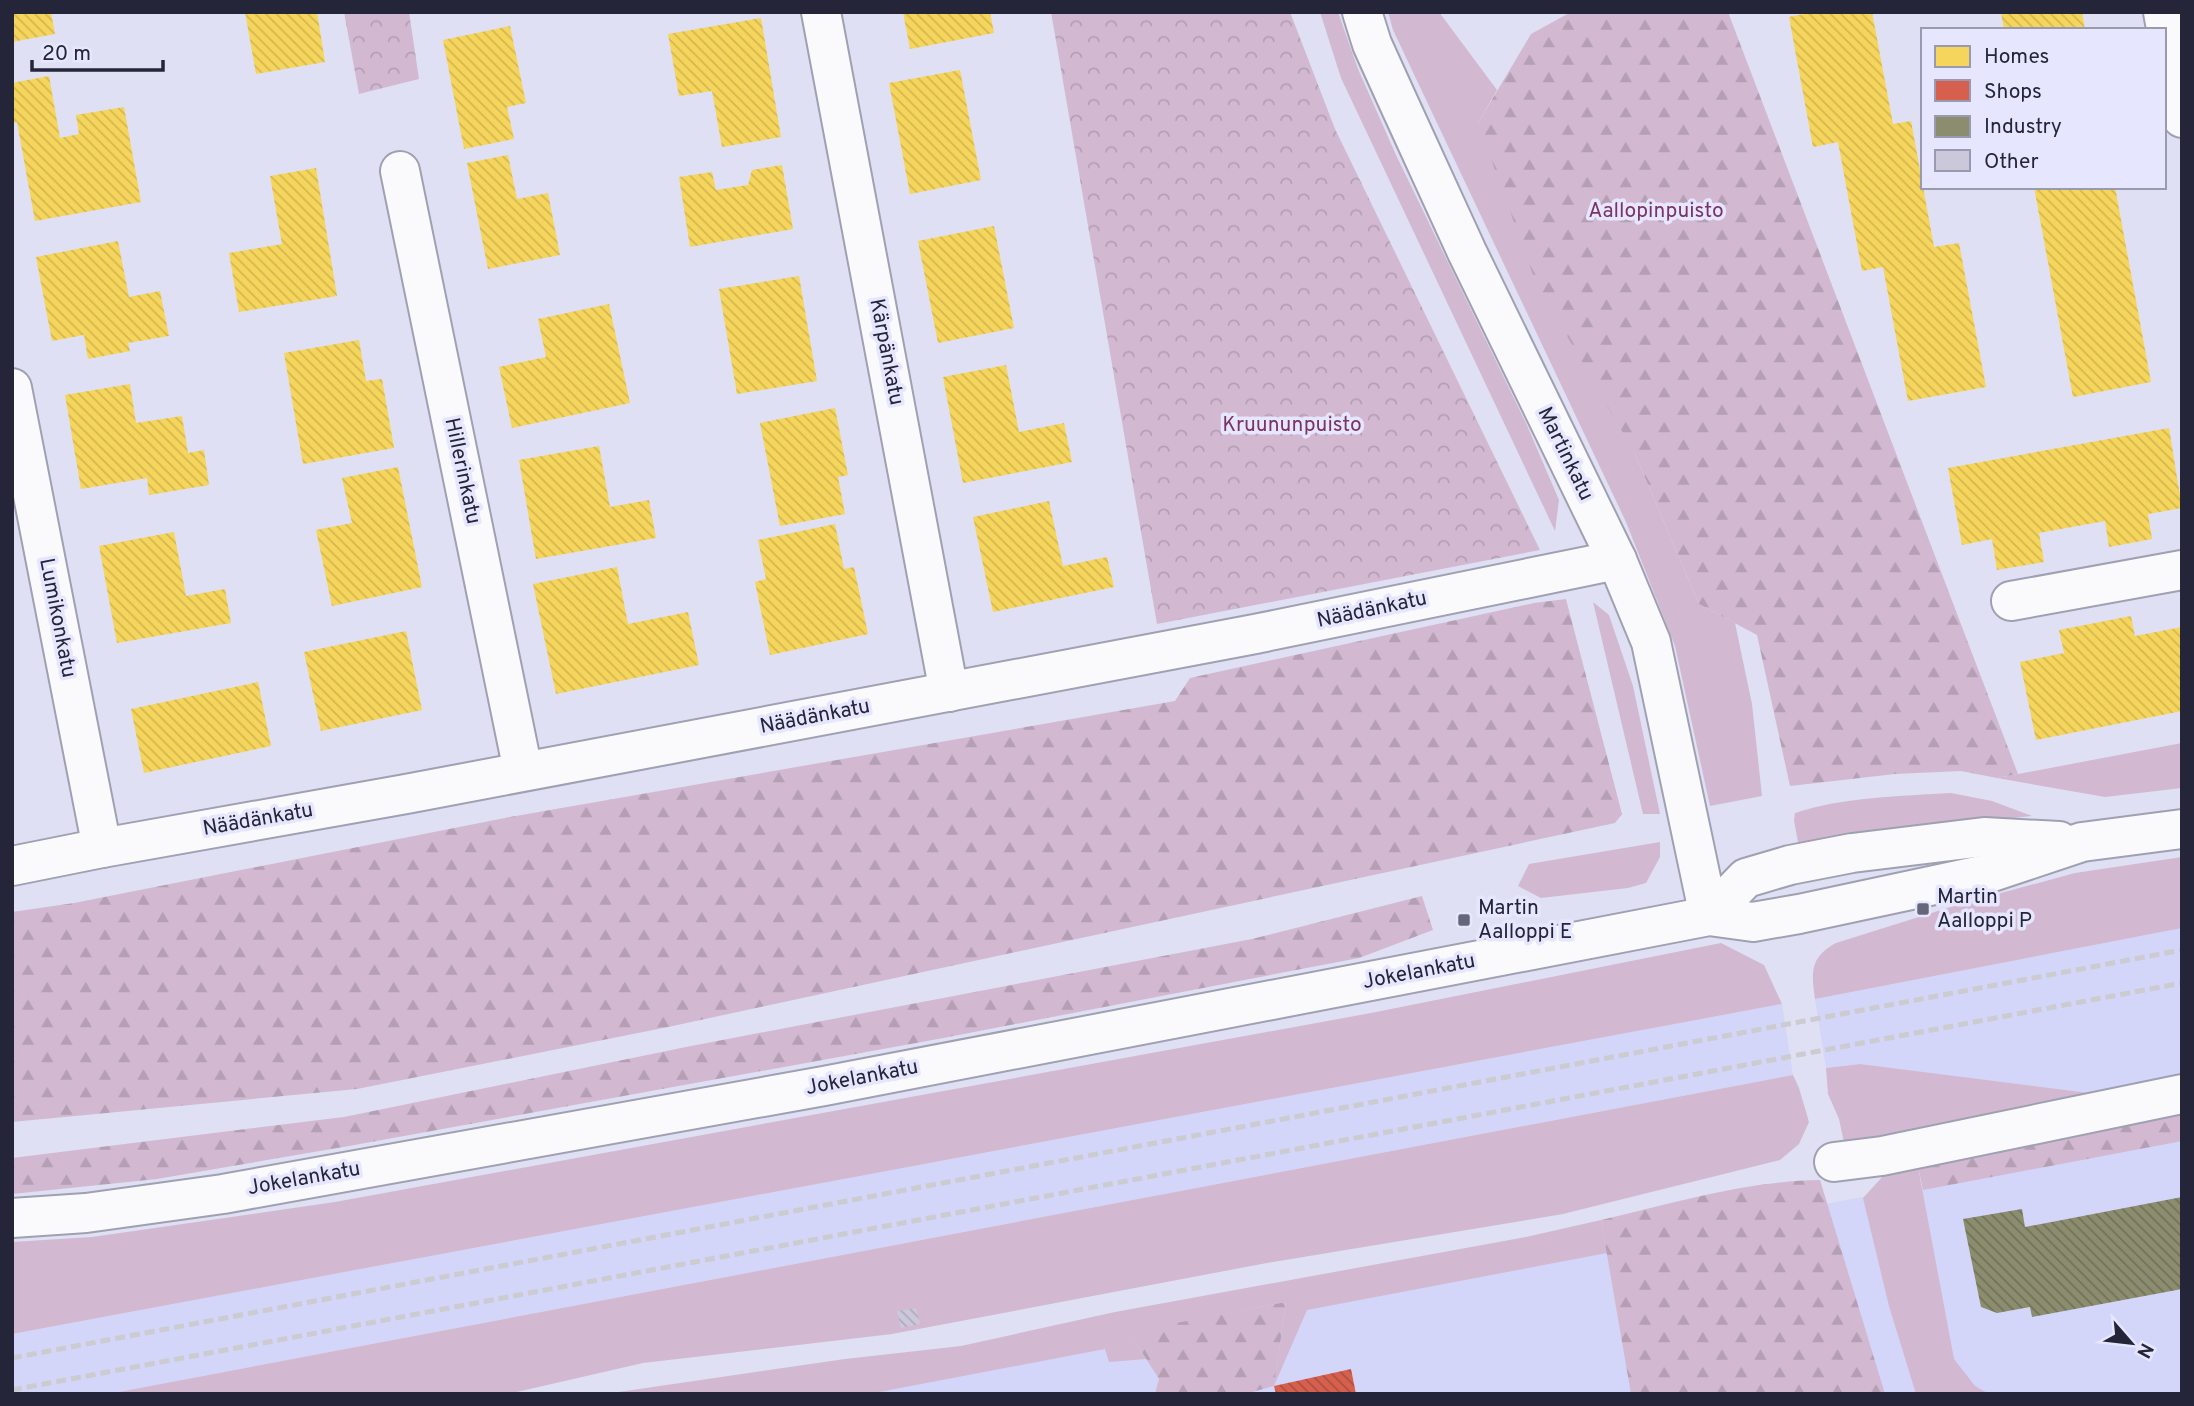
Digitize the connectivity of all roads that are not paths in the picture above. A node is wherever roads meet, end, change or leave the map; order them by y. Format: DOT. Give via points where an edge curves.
graph roads {
  1 [pos="821,12"];
  2 [pos="1362,12"];
  3 [pos="2164,12"];
  4 [pos="2182,118"];
  5 [pos="400,171"];
  6 [pos="12,388"];
  7 [pos="1617,561"];
  8 [pos="2182,570"];
  9 [pos="2011,601"];
  10 [pos="949,692"];
  11 [pos="523,771"];
  12 [pos="2182,830"];
  13 [pos="102,848"];
  14 [pos="12,866"];
  15 [pos="1709,916"];
  16 [pos="2182,1094"];
  17 [pos="1834,1162"];
  18 [pos="12,1218"];
  1 -- 10 [label="street, Kärpänkatu"];
  2 -- 7 [label="street, Martinkatu" via="1467,252"];
  3 -- 4 [label="street"];
  5 -- 11 [label="street, Hillerinkatu"];
  6 -- 13 [label="street, Lumikonkatu"];
  7 -- 10 [label="street, Näädänkatu"];
  7 -- 15 [label="street, Martinkatu" via="1651,642"];
  8 -- 9 [label="street"];
  10 -- 11 [label="street, Näädänkatu"];
  11 -- 13 [label="street, Näädänkatu"];
  12 -- 15 [label="street" via="2082,842 1984,836 1852,853 1746,878"];
  13 -- 14 [label="street, Näädänkatu"];
  15 -- 18 [label="street, Jokelankatu" via="837,1083 223,1194"];
  16 -- 17 [label="street"];
}
